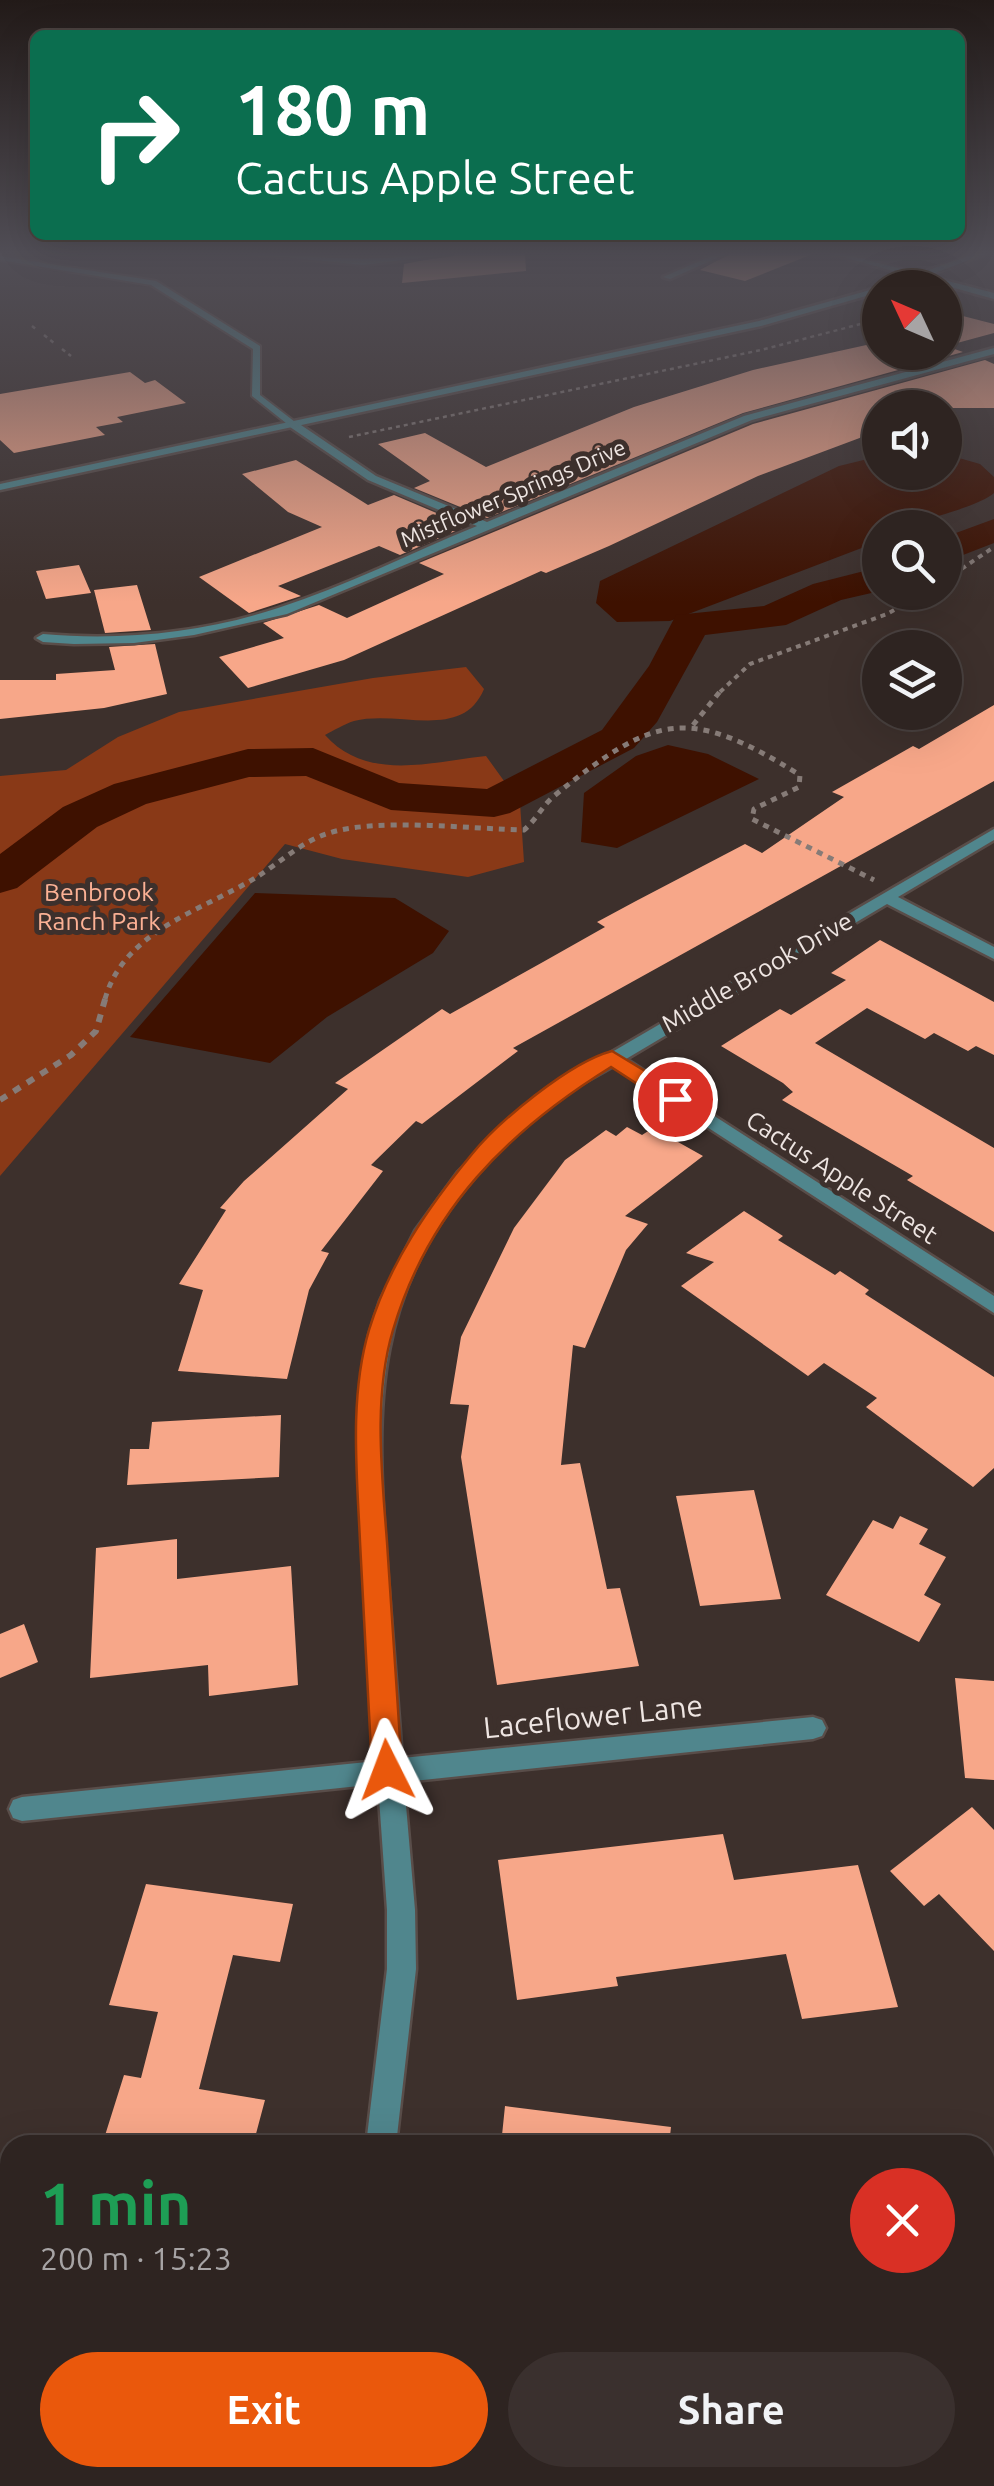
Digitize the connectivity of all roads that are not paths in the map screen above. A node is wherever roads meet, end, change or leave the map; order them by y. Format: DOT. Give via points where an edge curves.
graph roads {
  1 [pos="257,370"];
  2 [pos="546,370"];
  3 [pos="924,370"];
  4 [pos="294,425"];
  5 [pos="0,487"];
  6 [pos="486,526"];
  7 [pos="43,638"];
  8 [pos="994,834"];
  9 [pos="880,888"];
  10 [pos="994,954"];
  11 [pos="612,1058"];
  12 [pos="994,1306"];
  13 [pos="812,1728"];
  14 [pos="387,1770"];
  15 [pos="22,1809"];
  16 [pos="381,2135"];
  1 -- 4 [label="lane" via="256,396"];
  2 -- 4 [label="street"];
  3 -- 6 [label="street, Mistflower Springs Drive" via="748,418"];
  4 -- 5 [label="street"];
  4 -- 6 [label="street" via="372,478"];
  6 -- 7 [label="street, Mistflower Springs Drive" via="264,616 96,644"];
  8 -- 9 [label="street, Middle Brook Drive"];
  9 -- 10 [label="street"];
  9 -- 11 [label="street, Middle Brook Drive"];
  11 -- 12 [label="street, Cactus Apple Street"];
  11 -- 14 [label="street, Middle Brook Drive" via="495,1140 427,1229 380,1332 370,1392 369,1468"];
  13 -- 14 [label="street, Laceflower Lane"];
  14 -- 15 [label="street, Laceflower Lane"];
  14 -- 16 [label="street, Middle Brook Drive" via="401,1914 397,2024"];
}
